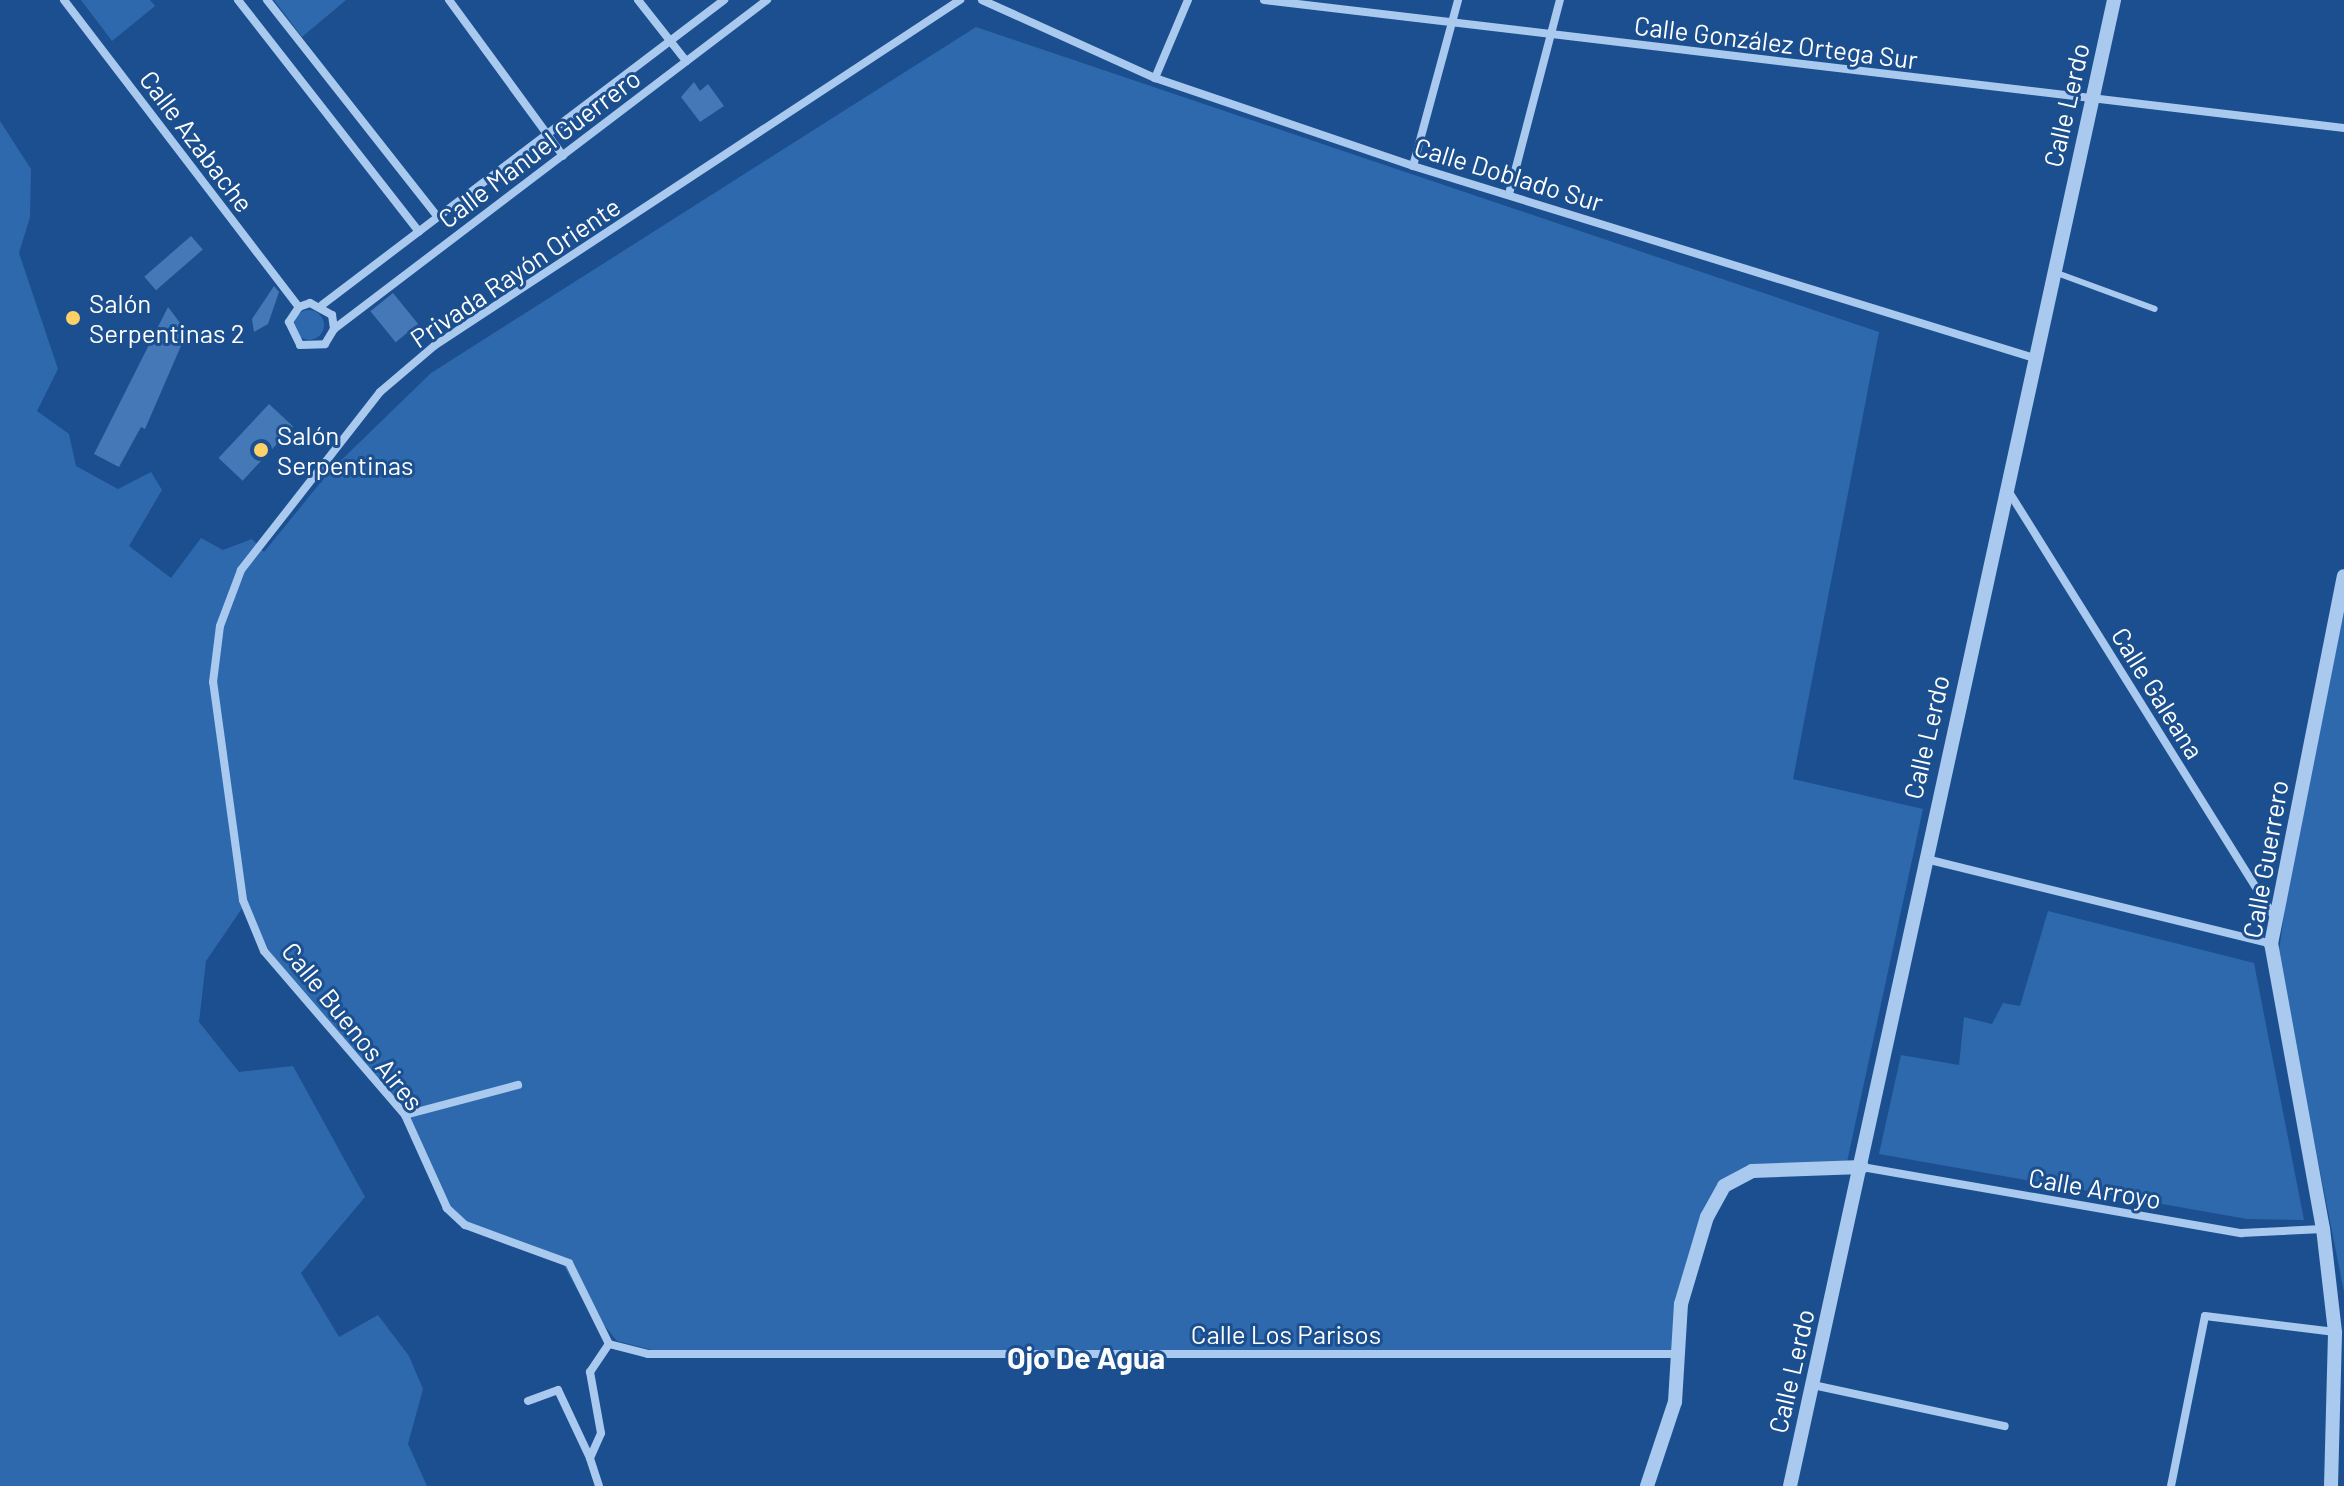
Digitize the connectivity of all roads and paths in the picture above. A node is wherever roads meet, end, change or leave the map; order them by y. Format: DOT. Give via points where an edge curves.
graph roads {
  1 [pos="64,0"];
  2 [pos="238,0"];
  3 [pos="267,0"];
  4 [pos="449,0"];
  5 [pos="638,0"];
  6 [pos="724,0"];
  7 [pos="767,0"];
  8 [pos="960,0"];
  9 [pos="982,0"];
  10 [pos="1188,0"];
  11 [pos="1264,0"];
  12 [pos="1458,0"];
  13 [pos="1560,0"];
  14 [pos="2114,0"];
  15 [pos="1452,24"];
  16 [pos="1551,35"];
  17 [pos="670,39"];
  18 [pos="686,61"];
  19 [pos="1155,78"];
  20 [pos="2092,99"];
  21 [pos="2344,128"];
  22 [pos="549,130"];
  23 [pos="563,156"];
  24 [pos="1413,166"];
  25 [pos="1509,194"];
  26 [pos="438,217"];
  27 [pos="419,232"];
  28 [pos="2054,271"];
  29 [pos="322,305"];
  30 [pos="299,307"];
  31 [pos="2155,309"];
  32 [pos="334,329"];
  33 [pos="2034,358"];
  34 [pos="2006,488"];
  35 [pos="2344,576"];
  36 [pos="213,682"];
  37 [pos="1924,858"];
  38 [pos="2276,920"];
  39 [pos="2271,944"];
  40 [pos="518,1085"];
  41 [pos="405,1115"];
  42 [pos="1862,1167"];
  43 [pos="2323,1229"];
  44 [pos="2335,1332"];
  45 [pos="609,1344"];
  46 [pos="1677,1354"];
  47 [pos="1813,1385"];
  48 [pos="528,1401"];
  49 [pos="2005,1426"];
  50 [pos="590,1458"];
  51 [pos="599,1486"];
  52 [pos="1647,1486"];
  53 [pos="1790,1486"];
  54 [pos="2171,1486"];
  55 [pos="2331,1486"];
  1 -- 30 [label="street, Calle Azabache"];
  2 -- 27 [label="street"];
  3 -- 26 [label="street"];
  4 -- 22 [label="street"];
  5 -- 17 [label="street"];
  6 -- 17 [label="street, Calle Manuel Guerrero"];
  7 -- 18 [label="street, Calle Manuel Guerrero"];
  8 -- 36 [label="street, Privada Rayón Oriente" via="434,346 380,392 241,570 220,626"];
  9 -- 19 [label="street, Calle Doblado Sur"];
  10 -- 19 [label="street"];
  11 -- 15 [label="street, Calle González Ortega Sur"];
  12 -- 15 [label="street"];
  13 -- 16 [label="street"];
  14 -- 20 [label="street, Calle Lerdo"];
  15 -- 16 [label="street, Calle González Ortega Sur"];
  15 -- 24 [label="street"];
  16 -- 20 [label="street, Calle González Ortega Sur"];
  16 -- 25 [label="street"];
  17 -- 18 [label="street"];
  17 -- 22 [label="street, Calle Manuel Guerrero"];
  18 -- 23 [label="street, Calle Manuel Guerrero"];
  19 -- 24 [label="street, Calle Doblado Sur"];
  20 -- 21 [label="street, Calle González Ortega Sur"];
  20 -- 28 [label="street, Calle Lerdo"];
  22 -- 23 [label="street"];
  22 -- 26 [label="street, Calle Manuel Guerrero"];
  23 -- 32 [label="street, Calle Manuel Guerrero"];
  24 -- 25 [label="street, Calle Doblado Sur"];
  25 -- 33 [label="street, Calle Doblado Sur"];
  26 -- 27 [label="street, Calle Manuel Guerrero"];
  27 -- 29 [label="street, Calle Manuel Guerrero"];
  28 -- 31 [label="lane"];
  28 -- 33 [label="street, Calle Lerdo"];
  29 -- 30 [label="street"];
  29 -- 32 [label="street" via="332,315"];
  30 -- 32 [label="street" via="289,322 300,345 317,348"];
  33 -- 34 [label="street, Calle Lerdo"];
  34 -- 37 [label="street, Calle Lerdo"];
  34 -- 38 [label="street, Calle Galeana"];
  35 -- 38 [label="street, Calle Guerrero"];
  36 -- 41 [label="street, Calle Buenos Aires" via="243,900 264,951"];
  37 -- 39 [label="street"];
  37 -- 42 [label="street, Calle Lerdo"];
  38 -- 39 [label="street, Calle Guerrero"];
  39 -- 43 [label="street, Calle Guerrero"];
  40 -- 41 [label="street"];
  41 -- 45 [label="street, Calle Buenos Aires" via="447,1208 465,1225 569,1263"];
  42 -- 43 [label="street, Calle Arroyo" via="2241,1233"];
  42 -- 46 [label="street" via="1752,1171 1724,1186 1707,1217 1681,1304"];
  42 -- 47 [label="street, Calle Lerdo"];
  43 -- 44 [label="street, Calle Guerrero"];
  44 -- 54 [label="street" via="2205,1316"];
  44 -- 55 [label="street, Calle Guerrero"];
  45 -- 46 [label="street, Calle Los Parisos" via="648,1354"];
  45 -- 50 [label="street" via="590,1372 601,1433"];
  46 -- 52 [label="street" via="1675,1402"];
  47 -- 49 [label="street"];
  47 -- 53 [label="street, Calle Lerdo"];
  48 -- 50 [label="street" via="558,1390"];
  50 -- 51 [label="street"];
}
